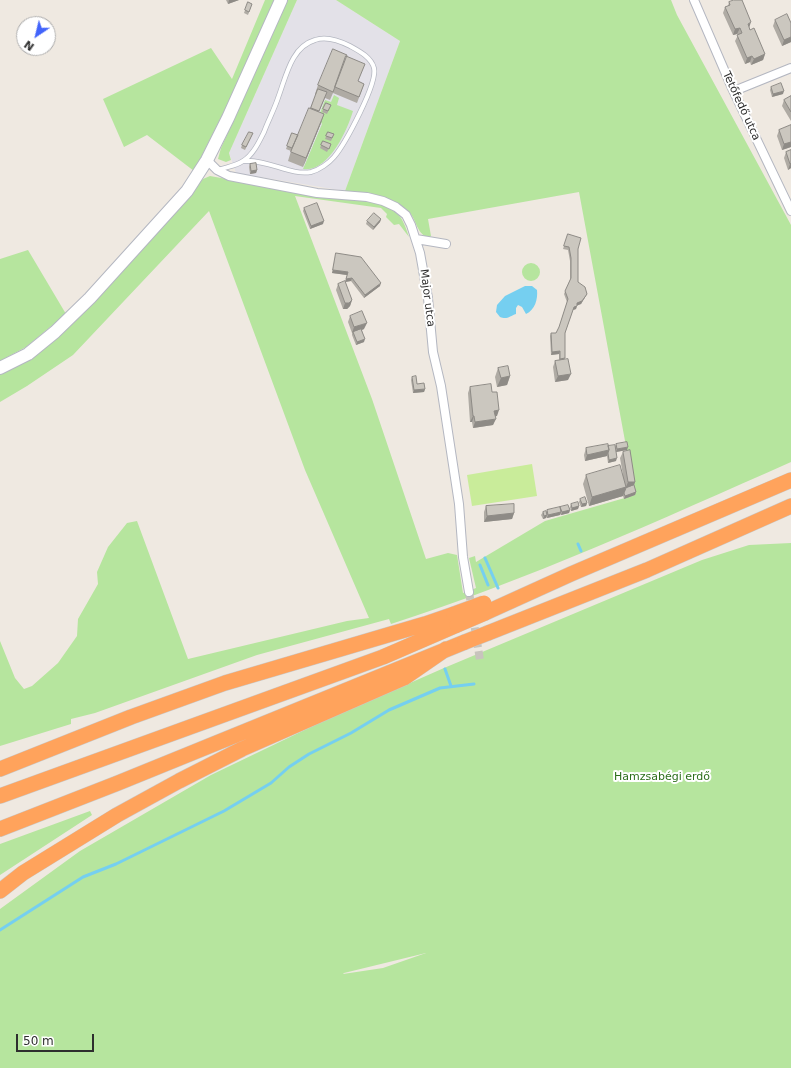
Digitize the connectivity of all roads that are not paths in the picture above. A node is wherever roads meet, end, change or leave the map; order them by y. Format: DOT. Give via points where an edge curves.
graph roads {
  1 [pos="281,0"];
  2 [pos="694,0"];
  3 [pos="791,68"];
  4 [pos="734,91"];
  5 [pos="207,160"];
  6 [pos="244,161"];
  7 [pos="217,170"];
  8 [pos="791,210"];
  9 [pos="416,238"];
  10 [pos="446,244"];
  11 [pos="0,368"];
  12 [pos="791,480"];
  13 [pos="791,506"];
  14 [pos="469,592"];
  15 [pos="455,620"];
  16 [pos="446,650"];
  17 [pos="131,717"];
  18 [pos="0,759"];
  19 [pos="0,769"];
  20 [pos="0,796"];
  21 [pos="0,829"];
  22 [pos="0,891"];
  1 -- 5 [label="main road"];
  2 -- 4 [label="street, Tetőfedő utca"];
  3 -- 4 [label="street"];
  4 -- 8 [label="street, Tetőfedő utca"];
  5 -- 7 [label="street, Major utca"];
  5 -- 11 [label="main road" via="176,205 73,315 34,349"];
  6 -- 6 [label="lane" via="259,142 291,62 306,44 317,39 344,43 361,52 371,62 374,78 369,92 350,134 333,159 312,172 300,173 262,161"];
  6 -- 7 [label="lane"];
  7 -- 9 [label="street, Major utca" via="229,176 383,201 396,207 406,216"];
  9 -- 10 [label="street"];
  9 -- 14 [label="street, Major utca" via="428,298 433,352 441,386"];
  12 -- 15 [label="highway, bridge" via="571,574"];
  13 -- 16 [label="highway, bridge" via="647,570"];
  15 -- 17 [label="highway" via="424,624 225,683"];
  15 -- 20 [label="highway" via="382,657"];
  16 -- 21 [label="highway"];
  16 -- 22 [label="highway" via="404,678 249,746 179,781 117,815 23,873"];
  17 -- 18 [label="highway"];
  17 -- 19 [label="highway"];
}
